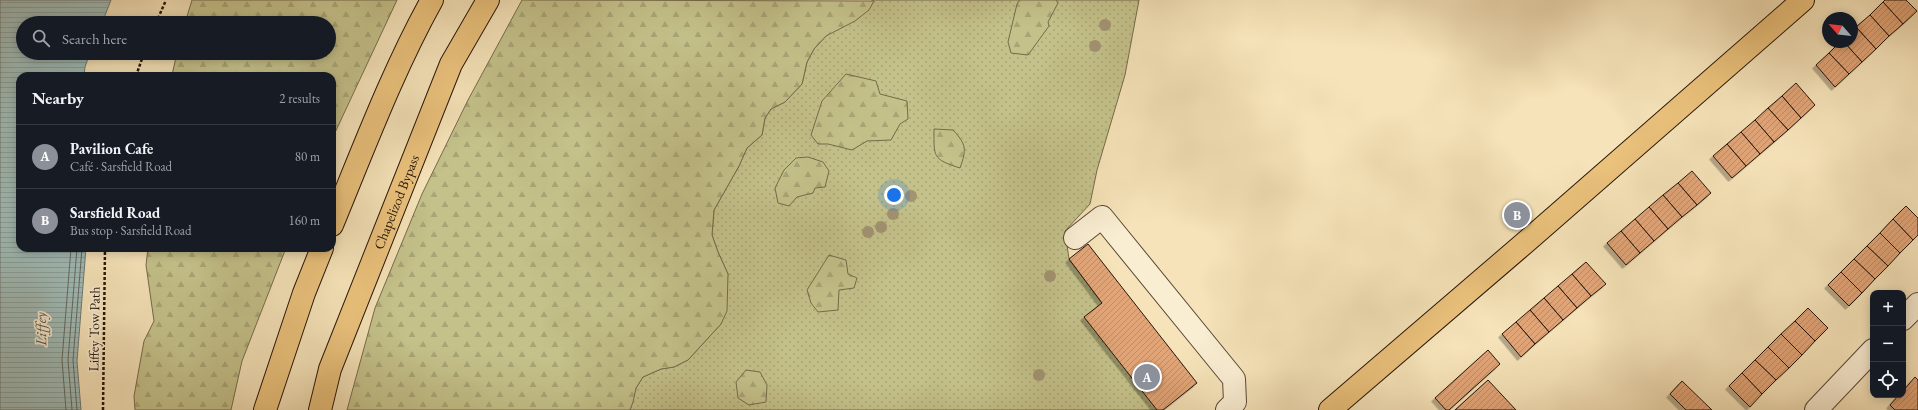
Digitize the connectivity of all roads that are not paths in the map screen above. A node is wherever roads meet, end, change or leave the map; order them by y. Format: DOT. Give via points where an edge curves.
graph roads {
  1 [pos="432,0"];
  2 [pos="488,0"];
  3 [pos="1803,0"];
  4 [pos="336,216"];
  5 [pos="1075,238"];
  6 [pos="320,252"];
  7 [pos="1918,304"];
  8 [pos="1906,317"];
  9 [pos="1870,353"];
  10 [pos="265,410"];
  11 [pos="320,410"];
  12 [pos="1227,410"];
  13 [pos="1330,410"];
  14 [pos="1816,410"];
  1 -- 4 [label="main road" via="408,47"];
  2 -- 11 [label="main road, Chapelizod Bypass" via="451,64 330,369"];
  3 -- 13 [label="main road"];
  5 -- 12 [label="street" via="1102,217 1234,379 1235,402"];
  6 -- 10 [label="main road"];
  7 -- 8 [label="street"];
  9 -- 14 [label="street"];
}
